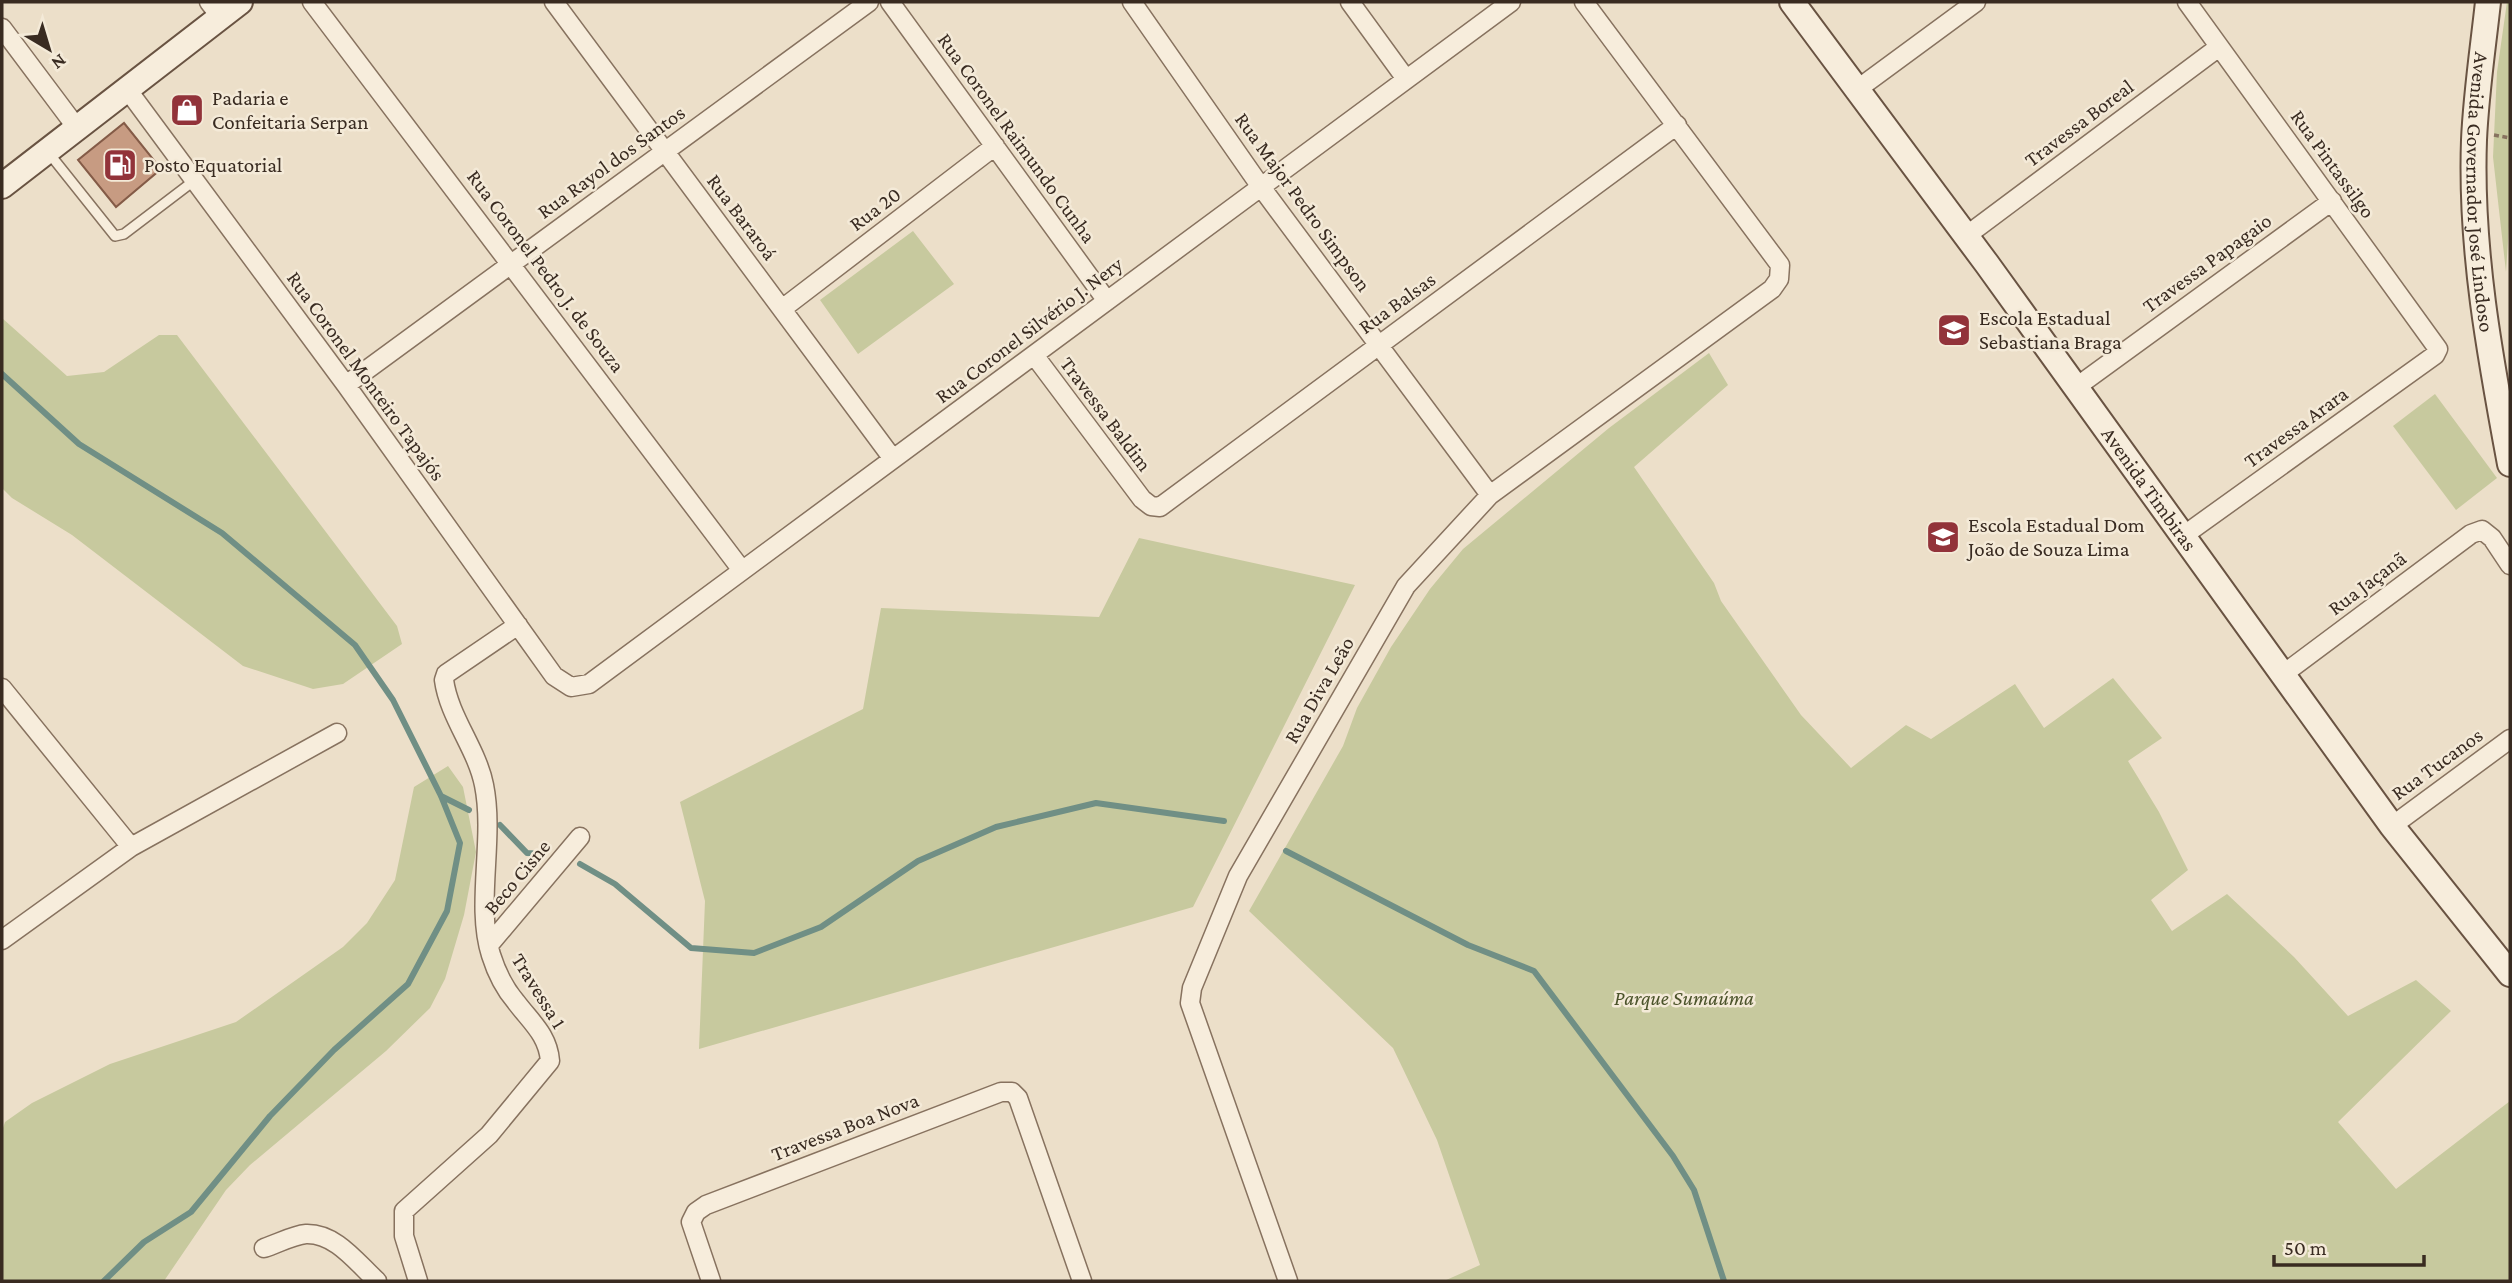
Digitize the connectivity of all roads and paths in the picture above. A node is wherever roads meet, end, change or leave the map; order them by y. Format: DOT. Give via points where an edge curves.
graph roads {
  1 [pos="240,2"];
  2 [pos="312,2"];
  3 [pos="869,2"];
  4 [pos="890,2"];
  5 [pos="1132,2"];
  6 [pos="1350,2"];
  7 [pos="1511,2"];
  8 [pos="1584,2"];
  9 [pos="1791,2"];
  10 [pos="1976,2"];
  11 [pos="2187,2"];
  12 [pos="2488,2"];
  13 [pos="558,3"];
  14 [pos="214,9"];
  15 [pos="2,28"];
  16 [pos="2219,47"];
  17 [pos="1406,79"];
  18 [pos="127,89"];
  19 [pos="1856,91"];
  20 [pos="1677,125"];
  21 [pos="77,128"];
  22 [pos="995,146"];
  23 [pos="47,151"];
  24 [pos="665,151"];
  25 [pos="195,180"];
  26 [pos="2,186"];
  27 [pos="1261,187"];
  28 [pos="2332,201"];
  29 [pos="1966,236"];
  30 [pos="511,262"];
  31 [pos="1107,301"];
  32 [pos="782,309"];
  33 [pos="1380,344"];
  34 [pos="1034,355"];
  35 [pos="2435,355"];
  36 [pos="346,385"];
  37 [pos="2075,388"];
  38 [pos="893,459"];
  39 [pos="2510,464"];
  40 [pos="1490,495"];
  41 [pos="1142,499"];
  42 [pos="2183,536"];
  43 [pos="2510,565"];
  44 [pos="741,569"];
  45 [pos="518,625"];
  46 [pos="2282,675"];
  47 [pos="571,687"];
  48 [pos="2,688"];
  49 [pos="337,733"];
  50 [pos="2510,739"];
  51 [pos="2392,826"];
  52 [pos="580,837"];
  53 [pos="131,847"];
  54 [pos="2,940"];
  55 [pos="489,945"];
  56 [pos="2510,973"];
  57 [pos="264,1248"];
  58 [pos="377,1281"];
  59 [pos="418,1281"];
  60 [pos="712,1281"];
  61 [pos="1081,1281"];
  62 [pos="1288,1281"];
  1 -- 14 [label="street"];
  2 -- 30 [label="street, Rua Coronel Pedro J. de Souza"];
  3 -- 24 [label="street, Rua Rayol dos Santos"];
  4 -- 22 [label="street, Rua Coronel Raimundo Cunha"];
  5 -- 27 [label="street, Rua Major Pedro Simpson"];
  6 -- 17 [label="street"];
  7 -- 17 [label="street, Rua Coronel Silvério J. Nery"];
  8 -- 20 [label="street"];
  9 -- 19 [label="street, Avenida Timbiras"];
  10 -- 19 [label="street"];
  11 -- 16 [label="street, Rua Pintassilgo"];
  12 -- 39 [label="street, Avenida Governador José Lindoso" via="2474,142 2476,230"];
  13 -- 24 [label="street, Rua Bararoá"];
  14 -- 18 [label="street"];
  15 -- 21 [label="street"];
  16 -- 28 [label="street, Rua Pintassilgo"];
  16 -- 29 [label="street, Travessa Boreal"];
  17 -- 27 [label="street, Rua Coronel Silvério J. Nery"];
  18 -- 21 [label="street"];
  18 -- 25 [label="street, Rua Coronel Monteiro Tapajós"];
  19 -- 29 [label="street, Avenida Timbiras"];
  20 -- 33 [label="street, Rua Balsas"];
  20 -- 40 [label="street, Rua Diva Leão" via="1780,265 1779,279 1772,289"];
  21 -- 23 [label="street"];
  22 -- 31 [label="street, Rua Coronel Raimundo Cunha"];
  22 -- 32 [label="street, Rua 20"];
  23 -- 25 [label="lane" via="115,236 124,234"];
  23 -- 26 [label="street"];
  24 -- 30 [label="street, Rua Rayol dos Santos"];
  24 -- 32 [label="street, Rua Bararoá"];
  25 -- 36 [label="street, Rua Coronel Monteiro Tapajós"];
  27 -- 31 [label="street, Rua Coronel Silvério J. Nery"];
  27 -- 33 [label="street, Rua Major Pedro Simpson"];
  28 -- 35 [label="street, Rua Pintassilgo" via="2438,349"];
  28 -- 37 [label="street, Travessa Papagaio"];
  29 -- 37 [label="street, Avenida Timbiras"];
  30 -- 36 [label="street, Rua Rayol dos Santos"];
  30 -- 44 [label="street, Rua Coronel Pedro J. de Souza"];
  31 -- 34 [label="street, Rua Coronel Silvério J. Nery"];
  32 -- 38 [label="street, Rua Bararoá"];
  33 -- 40 [label="street, Rua Major Pedro Simpson"];
  33 -- 41 [label="street, Rua Balsas" via="1160,508"];
  34 -- 38 [label="street, Rua Coronel Silvério J. Nery"];
  34 -- 41 [label="street, Travessa Baldim"];
  35 -- 42 [label="street, Travessa Arara"];
  36 -- 45 [label="street, Rua Coronel Monteiro Tapajós"];
  37 -- 42 [label="street, Avenida Timbiras"];
  38 -- 44 [label="street, Rua Coronel Silvério J. Nery"];
  40 -- 62 [label="street, Rua Diva Leão" via="1399,598 1238,876 1192,988 1190,1003"];
  42 -- 46 [label="street, Avenida Timbiras"];
  43 -- 46 [label="street, Rua Jaçanã" via="2482,530 2471,534"];
  44 -- 47 [label="street, Rua Coronel Silvério J. Nery" via="589,684"];
  45 -- 47 [label="street, Rua Coronel Monteiro Tapajós" via="554,676"];
  45 -- 55 [label="street, Travessa 1" via="446,674 444,680 484,781"];
  46 -- 51 [label="street, Avenida Timbiras"];
  48 -- 53 [label="street"];
  49 -- 53 [label="street"];
  50 -- 51 [label="street, Rua Tucanos"];
  51 -- 56 [label="street, Avenida Timbiras"];
  52 -- 55 [label="street, Beco Cisne"];
  53 -- 54 [label="street"];
  55 -- 59 [label="street, Travessa 1" via="510,993 539,1028 550,1061 489,1135 404,1211 404,1236"];
  57 -- 58 [label="street" via="305,1234 322,1236 344,1248"];
  60 -- 61 [label="street, Travessa Boa Nova" via="691,1222 706,1205 1001,1092 1012,1092 1018,1098"];
}
